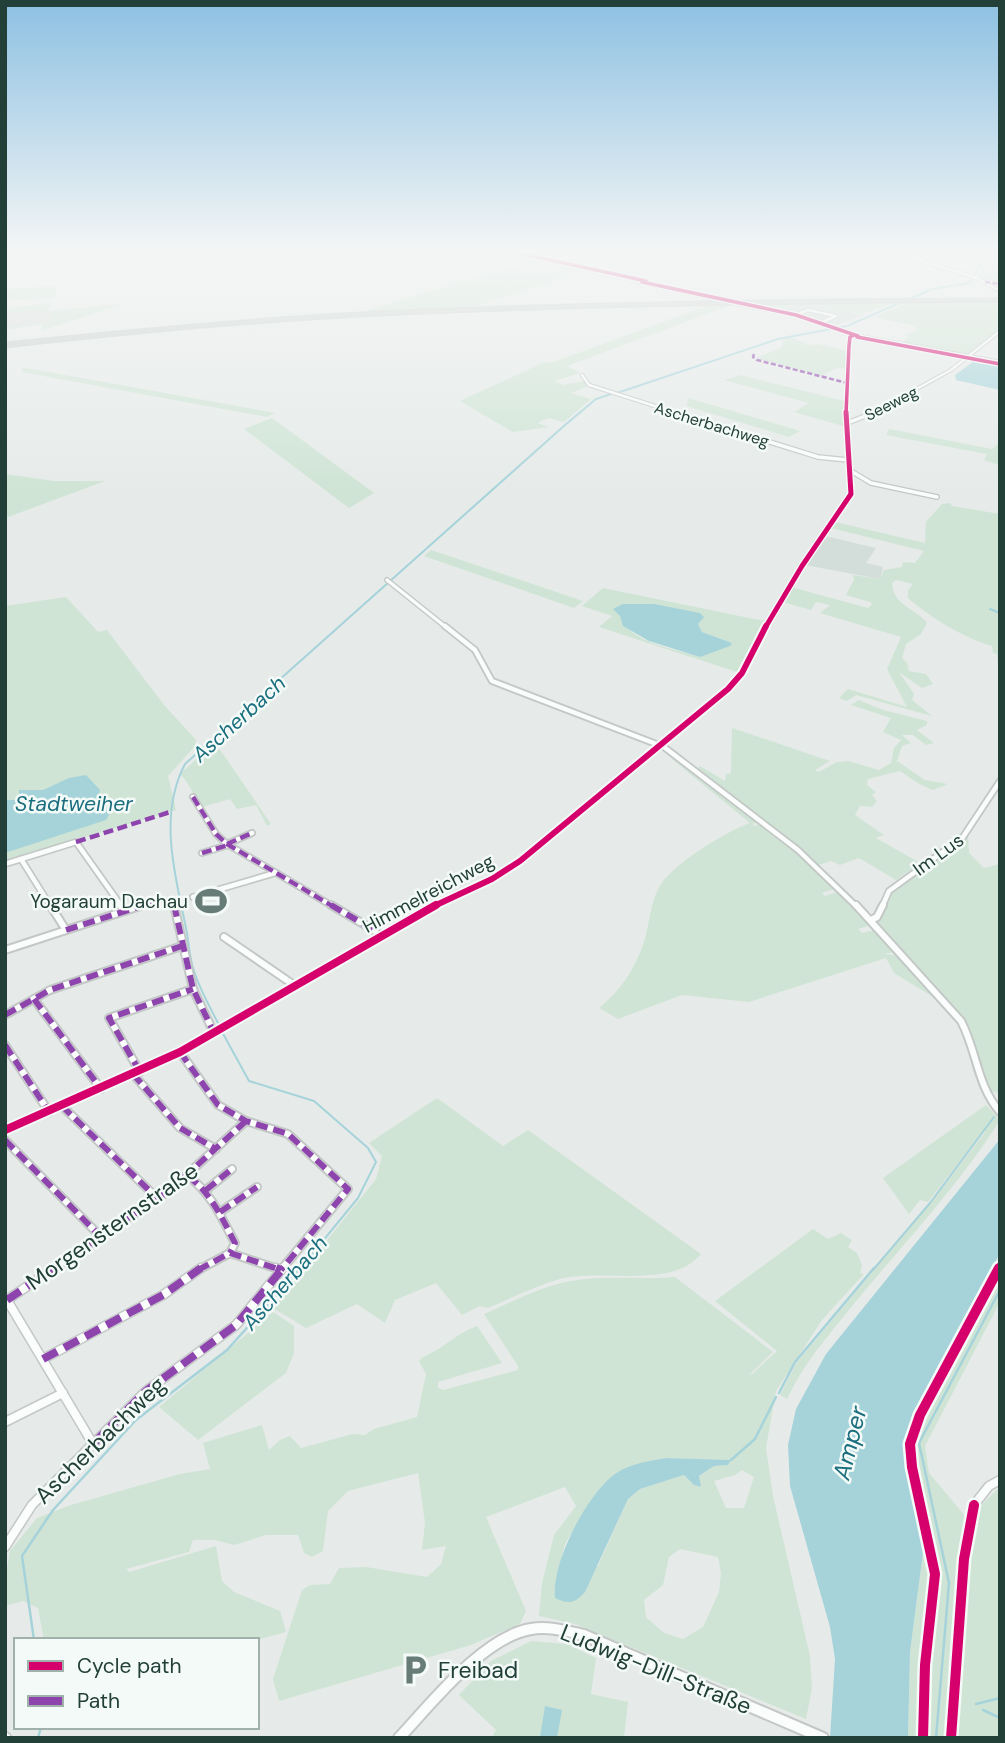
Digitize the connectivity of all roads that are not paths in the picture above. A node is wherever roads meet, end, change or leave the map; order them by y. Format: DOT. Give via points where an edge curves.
graph roads {
  1 [pos="152,330"];
  2 [pos="841,330"];
  3 [pos="1000,331"];
  4 [pos="854,335"];
  5 [pos="5,345"];
  6 [pos="971,356"];
  7 [pos="1000,362"];
  8 [pos="582,375"];
  9 [pos="845,424"];
  10 [pos="848,460"];
  11 [pos="851,471"];
  12 [pos="937,497"];
  13 [pos="389,582"];
  14 [pos="768,623"];
  15 [pos="660,746"];
  16 [pos="1000,781"];
  17 [pos="193,797"];
  18 [pos="252,833"];
  19 [pos="227,844"];
  20 [pos="202,853"];
  21 [pos="21,859"];
  22 [pos="5,864"];
  23 [pos="275,873"];
  24 [pos="193,898"];
  25 [pos="124,910"];
  26 [pos="871,920"];
  27 [pos="65,930"];
  28 [pos="382,935"];
  29 [pos="224,937"];
  30 [pos="182,946"];
  31 [pos="5,950"];
  32 [pos="294,985"];
  33 [pos="193,989"];
  34 [pos="34,999"];
  35 [pos="5,1016"];
  36 [pos="215,1032"];
  37 [pos="5,1045"];
  38 [pos="180,1052"];
  39 [pos="137,1073"];
  40 [pos="101,1089"];
  41 [pos="62,1106"];
  42 [pos="49,1112"];
  43 [pos="1000,1112"];
  44 [pos="246,1121"];
  45 [pos="5,1130"];
  46 [pos="5,1140"];
  47 [pos="216,1149"];
  48 [pos="232,1169"];
  49 [pos="188,1176"];
  50 [pos="257,1187"];
  51 [pos="348,1189"];
  52 [pos="206,1190"];
  53 [pos="158,1199"];
  54 [pos="220,1212"];
  55 [pos="101,1237"];
  56 [pos="230,1253"];
  57 [pos="281,1270"];
  58 [pos="6,1299"];
  59 [pos="43,1359"];
  60 [pos="63,1394"];
  61 [pos="5,1422"];
  62 [pos="93,1444"];
  63 [pos="1000,1480"];
  64 [pos="974,1505"];
  65 [pos="5,1547"];
  66 [pos="822,1737"];
  67 [pos="399,1738"];
  1 -- 5 [label="highway"];
  2 -- 4 [label="street"];
  3 -- 6 [label="street, Seeweg"];
  4 -- 6 [label="street"];
  4 -- 9 [label="street" via="849,346"];
  6 -- 7 [label="street"];
  6 -- 9 [label="street, Seeweg" via="923,387"];
  8 -- 10 [label="street, Ascherbachweg" via="589,385 613,394 818,457"];
  9 -- 10 [label="street"];
  10 -- 11 [label="street"];
  11 -- 12 [label="street" via="871,483"];
  11 -- 14 [label="street" via="851,494"];
  13 -- 15 [label="street" via="475,650 492,681"];
  14 -- 15 [label="street, Himmelreichweg" via="742,673 728,689"];
  15 -- 26 [label="street" via="798,850"];
  15 -- 28 [label="street, Himmelreichweg" via="520,861"];
  16 -- 26 [label="street, Im Lus" via="963,837 890,891"];
  17 -- 19 [label="street"];
  18 -- 19 [label="street"];
  19 -- 20 [label="street"];
  19 -- 23 [label="street"];
  21 -- 22 [label="street"];
  21 -- 25 [label="street" via="76,842"];
  21 -- 27 [label="street"];
  23 -- 24 [label="street"];
  23 -- 28 [label="street"];
  25 -- 27 [label="street"];
  25 -- 30 [label="street" via="173,901"];
  26 -- 43 [label="street" via="961,1021 989,1100"];
  27 -- 31 [label="street"];
  28 -- 32 [label="street, Himmelreichweg"];
  29 -- 32 [label="street"];
  30 -- 33 [label="street"];
  30 -- 34 [label="street"];
  32 -- 36 [label="street, Himmelreichweg"];
  33 -- 36 [label="street"];
  33 -- 39 [label="street" via="109,1018"];
  34 -- 35 [label="street"];
  34 -- 40 [label="street"];
  36 -- 38 [label="street, Himmelreichweg"];
  37 -- 42 [label="street"];
  38 -- 39 [label="street, Himmelreichweg"];
  38 -- 44 [label="street" via="213,1100"];
  39 -- 40 [label="street, Himmelreichweg"];
  39 -- 47 [label="street" via="180,1128"];
  40 -- 41 [label="street, Himmelreichweg"];
  41 -- 42 [label="street, Himmelreichweg"];
  41 -- 53 [label="street"];
  42 -- 45 [label="street, Himmelreichweg"];
  44 -- 47 [label="street, Morgensternstraße"];
  44 -- 51 [label="street" via="288,1134"];
  46 -- 55 [label="street"];
  47 -- 49 [label="street, Morgensternstraße"];
  48 -- 52 [label="street"];
  49 -- 52 [label="street"];
  49 -- 53 [label="street, Morgensternstraße"];
  50 -- 54 [label="street"];
  51 -- 57 [label="street, Ascherbachweg"];
  52 -- 54 [label="street"];
  53 -- 55 [label="street, Morgensternstraße"];
  54 -- 56 [label="street" via="235,1243"];
  55 -- 58 [label="street, Morgensternstraße"];
  56 -- 57 [label="street"];
  56 -- 59 [label="street"];
  57 -- 62 [label="street, Ascherbachweg" via="236,1325 146,1391"];
  58 -- 59 [label="street"];
  59 -- 60 [label="street"];
  60 -- 61 [label="street"];
  60 -- 62 [label="street"];
  62 -- 65 [label="street, Ascherbachweg" via="32,1505"];
  63 -- 64 [label="street"];
  66 -- 67 [label="street, Ludwig-Dill-Straße" via="584,1635 543,1627 515,1632 491,1645"];
}
